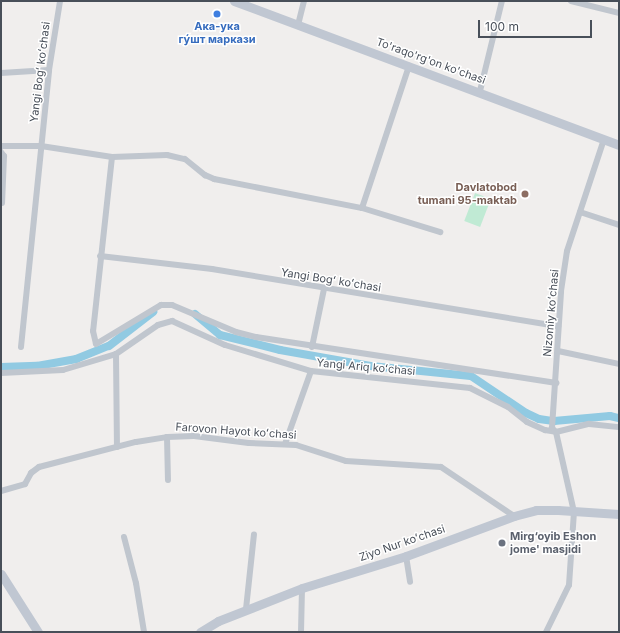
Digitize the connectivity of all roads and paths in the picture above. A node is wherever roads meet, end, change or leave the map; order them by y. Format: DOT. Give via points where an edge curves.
graph roads {
  1 [pos="60,1"];
  2 [pos="234,1"];
  3 [pos="304,1"];
  4 [pos="502,1"];
  5 [pos="571,1"];
  6 [pos="619,13"];
  7 [pos="298,25"];
  8 [pos="409,66"];
  9 [pos="49,70"];
  10 [pos="1,73"];
  11 [pos="480,92"];
  12 [pos="604,139"];
  13 [pos="619,145"];
  14 [pos="1,146"];
  15 [pos="41,146"];
  16 [pos="1,152"];
  17 [pos="112,157"];
  18 [pos="2,203"];
  19 [pos="362,208"];
  20 [pos="580,212"];
  21 [pos="619,225"];
  22 [pos="440,232"];
  23 [pos="100,256"];
  24 [pos="324,289"];
  25 [pos="558,326"];
  26 [pos="21,347"];
  27 [pos="312,347"];
  28 [pos="558,351"];
  29 [pos="116,354"];
  30 [pos="619,364"];
  31 [pos="311,372"];
  32 [pos="1,373"];
  33 [pos="556,383"];
  34 [pos="619,427"];
  35 [pos="554,430"];
  36 [pos="166,437"];
  37 [pos="285,444"];
  38 [pos="117,447"];
  39 [pos="168,480"];
  40 [pos="1,491"];
  41 [pos="574,512"];
  42 [pos="619,514"];
  43 [pos="514,516"];
  44 [pos="254,534"];
  45 [pos="124,537"];
  46 [pos="406,556"];
  47 [pos="1,574"];
  48 [pos="410,582"];
  49 [pos="302,588"];
  50 [pos="246,609"];
  51 [pos="38,632"];
  52 [pos="144,632"];
  53 [pos="200,632"];
  54 [pos="301,632"];
  55 [pos="546,632"];
  1 -- 9 [label="street, Yangi Bogʻ koʻchasi"];
  2 -- 7 [label="street, To'raqo'rg'on ko'chasi"];
  3 -- 7 [label="street"];
  4 -- 11 [label="street"];
  5 -- 6 [label="street"];
  7 -- 8 [label="street, To'raqo'rg'on ko'chasi"];
  8 -- 11 [label="street, To'raqo'rg'on ko'chasi"];
  8 -- 19 [label="street"];
  9 -- 10 [label="street"];
  9 -- 15 [label="street, Yangi Bogʻ koʻchasi"];
  11 -- 12 [label="street, To'raqo'rg'on ko'chasi"];
  12 -- 13 [label="street, To'raqo'rg'on ko'chasi"];
  12 -- 20 [label="street, Nizomiy koʻchasi"];
  14 -- 15 [label="street"];
  15 -- 17 [label="street"];
  15 -- 26 [label="street, Yangi Bogʻ koʻchasi"];
  16 -- 18 [label="street" via="4,156"];
  17 -- 19 [label="street" via="167,155 185,158 205,175 214,179"];
  17 -- 23 [label="street"];
  19 -- 22 [label="street"];
  20 -- 21 [label="street"];
  20 -- 25 [label="street, Nizomiy koʻchasi" via="567,250"];
  23 -- 24 [label="street, Yangi Bogʻ koʻchasi" via="212,270"];
  23 -- 27 [label="street" via="93,331 93,341 99,344 161,306 172,305 236,332"];
  24 -- 25 [label="street, Yangi Bogʻ koʻchasi"];
  24 -- 27 [label="street"];
  25 -- 28 [label="street, Nizomiy koʻchasi"];
  27 -- 33 [label="street"];
  28 -- 30 [label="street"];
  28 -- 33 [label="street, Nizomiy koʻchasi"];
  29 -- 31 [label="street, Yangi Ariq koʻchasi" via="158,325 172,320 225,345"];
  29 -- 32 [label="street, Yangi Ariq koʻchasi" via="63,370"];
  29 -- 38 [label="street"];
  31 -- 35 [label="street, Yangi Ariq koʻchasi" via="470,388 508,407 527,422"];
  31 -- 37 [label="street"];
  33 -- 35 [label="street, Nizomiy koʻchasi"];
  34 -- 35 [label="street" via="589,424"];
  35 -- 41 [label="street, Nizomiy koʻchasi"];
  36 -- 37 [label="street, Farovon Hayot koʻchasi" via="194,436"];
  36 -- 38 [label="street, Farovon Hayot koʻchasi"];
  36 -- 39 [label="street"];
  37 -- 43 [label="street, Farovon Hayot koʻchasi" via="305,447 346,461 441,467"];
  38 -- 40 [label="street, Farovon Hayot koʻchasi" via="39,467 31,473 25,484"];
  41 -- 42 [label="street, Ziyo Nur koʻchasi" via="586,510"];
  41 -- 43 [label="street, Ziyo Nur koʻchasi" via="536,510"];
  41 -- 55 [label="street, Nizomiy koʻchasi" via="569,585"];
  43 -- 46 [label="street, Ziyo Nur koʻchasi"];
  44 -- 50 [label="street"];
  45 -- 52 [label="street" via="136,583"];
  46 -- 48 [label="street"];
  46 -- 49 [label="street, Ziyo Nur koʻchasi"];
  47 -- 51 [label="street"];
  49 -- 50 [label="street, Ziyo Nur koʻchasi"];
  49 -- 54 [label="street"];
  50 -- 53 [label="street, Ziyo Nur koʻchasi"];
}
